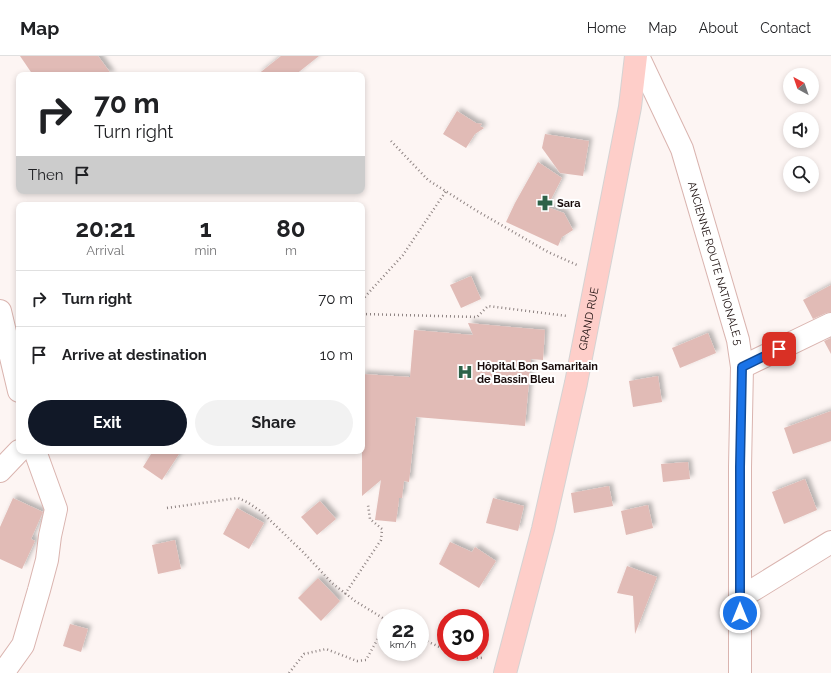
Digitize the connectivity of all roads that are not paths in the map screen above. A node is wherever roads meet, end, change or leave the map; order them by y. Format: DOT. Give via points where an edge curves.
graph roads {
  1 [pos="637,56"];
  2 [pos="0,311"];
  3 [pos="831,324"];
  4 [pos="742,367"];
  5 [pos="16,378"];
  6 [pos="16,454"];
  7 [pos="36,454"];
  8 [pos="0,471"];
  9 [pos="831,542"];
  10 [pos="740,598"];
  11 [pos="507,666"];
  12 [pos="4,673"];
  13 [pos="740,673"];
  1 -- 4 [label="street, ANCIENNE ROUTE NATIONALE 5" via="682,149 738,340"];
  1 -- 11 [label="main road, GRAND RUE" via="630,107 576,383 543,529"];
  2 -- 5 [label="street"];
  3 -- 4 [label="street"];
  4 -- 10 [label="street, ANCIENNE ROUTE NATIONALE 5"];
  6 -- 8 [label="street"];
  7 -- 12 [label="street" via="56,509 40,590 23,645"];
  9 -- 10 [label="street"];
  10 -- 13 [label="street, ANCIENNE ROUTE NATIONALE 5"];
}
